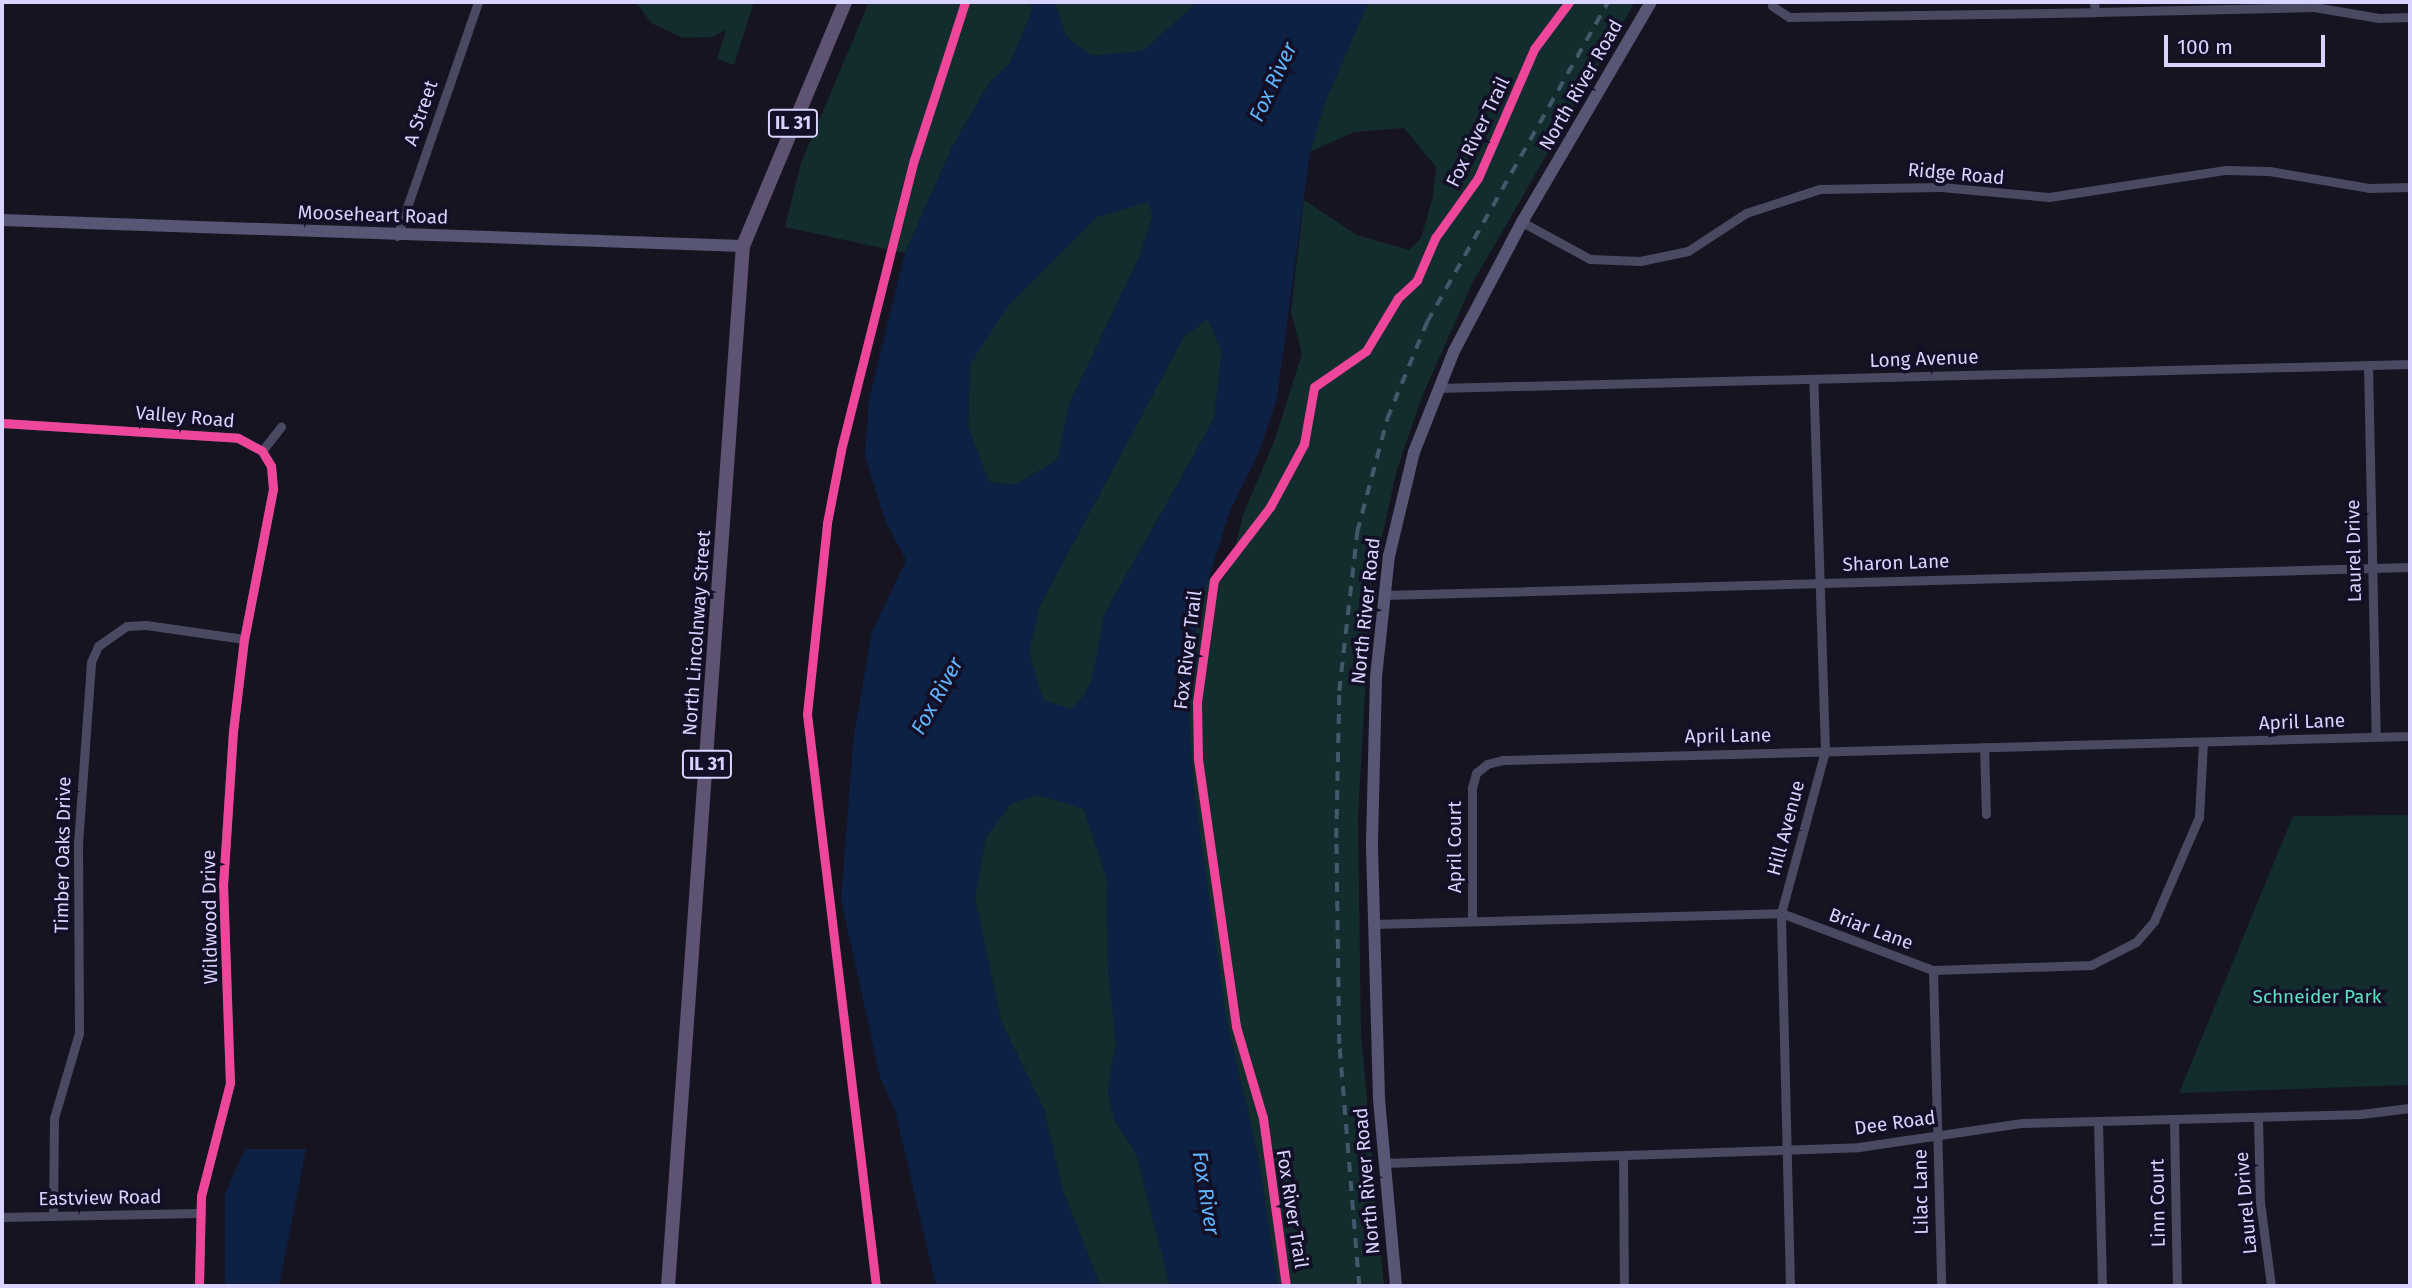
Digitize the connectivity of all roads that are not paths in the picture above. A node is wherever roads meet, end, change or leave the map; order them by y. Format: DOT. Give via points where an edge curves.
graph roads {
  1 [pos="478,2"];
  2 [pos="845,2"];
  3 [pos="1651,2"];
  4 [pos="2258,5"];
  5 [pos="1772,6"];
  6 [pos="2095,7"];
  7 [pos="2410,18"];
  8 [pos="2410,187"];
  9 [pos="2,220"];
  10 [pos="1522,222"];
  11 [pos="397,236"];
  12 [pos="743,246"];
  13 [pos="2410,364"];
  14 [pos="2368,365"];
  15 [pos="1813,379"];
  16 [pos="1438,388"];
  17 [pos="2,423"];
  18 [pos="281,427"];
  19 [pos="262,451"];
  20 [pos="2410,566"];
  21 [pos="2371,568"];
  22 [pos="1819,583"];
  23 [pos="1384,595"];
  24 [pos="244,639"];
  25 [pos="2410,736"];
  26 [pos="2376,737"];
  27 [pos="2203,742"];
  28 [pos="1984,747"];
  29 [pos="1825,751"];
  30 [pos="1476,774"];
  31 [pos="1986,814"];
  32 [pos="1781,914"];
  33 [pos="1472,920"];
  34 [pos="1373,924"];
  35 [pos="1933,970"];
  36 [pos="2410,1108"];
  37 [pos="2259,1116"];
  38 [pos="2174,1119"];
  39 [pos="2098,1122"];
  40 [pos="1937,1134"];
  41 [pos="1786,1150"];
  42 [pos="1623,1156"];
  43 [pos="1384,1163"];
  44 [pos="198,1213"];
  45 [pos="53,1216"];
  46 [pos="2,1217"];
  47 [pos="199,1286"];
  48 [pos="668,1286"];
  49 [pos="1396,1286"];
  50 [pos="1624,1286"];
  51 [pos="1790,1286"];
  52 [pos="1941,1286"];
  53 [pos="2102,1286"];
  54 [pos="2177,1286"];
  55 [pos="2271,1286"];
  1 -- 11 [label="street, A Street"];
  2 -- 12 [label="main road, North Lincolnway Street / IL 31"];
  3 -- 10 [label="main road, North River Road"];
  4 -- 6 [label="street"];
  4 -- 7 [label="street"];
  5 -- 6 [label="street" via="1789,17"];
  8 -- 10 [label="street, Ridge Road" via="2369,188 2269,171 2226,170 2049,197 1917,186 1820,189 1746,213 1688,251 1640,261 1590,259"];
  9 -- 11 [label="main road, Mooseheart Road"];
  10 -- 16 [label="main road, North River Road"];
  11 -- 12 [label="main road, Mooseheart Road"];
  12 -- 48 [label="main road, North Lincolnway Street / IL 31"];
  13 -- 14 [label="street, Long Avenue"];
  14 -- 15 [label="street, Long Avenue"];
  14 -- 21 [label="street, Laurel Drive"];
  15 -- 16 [label="street, Long Avenue"];
  15 -- 22 [label="street, Hill Avenue"];
  16 -- 23 [label="main road, North River Road" via="1405,484"];
  17 -- 19 [label="street, Valley Road" via="239,438"];
  18 -- 19 [label="street"];
  19 -- 24 [label="street, Wildwood Drive" via="271,466 273,489"];
  20 -- 21 [label="street, Sharon Lane"];
  21 -- 22 [label="street, Sharon Lane"];
  21 -- 26 [label="street, Laurel Drive"];
  22 -- 23 [label="street, Sharon Lane"];
  22 -- 29 [label="street, Hill Avenue"];
  23 -- 34 [label="main road, North River Road" via="1374,719"];
  24 -- 44 [label="street, Wildwood Drive" via="223,884 230,1083"];
  24 -- 45 [label="street, Timber Oaks Drive" via="127,626 98,646 91,662 78,844 79,1033 54,1118"];
  25 -- 26 [label="street, April Lane"];
  26 -- 27 [label="street, April Lane"];
  27 -- 28 [label="street, April Lane"];
  27 -- 35 [label="street, Briar Lane" via="2202,798 2190,845 2154,921 2136,942 2109,959 2069,968"];
  28 -- 29 [label="street, April Lane"];
  28 -- 31 [label="street"];
  29 -- 30 [label="street, April Lane" via="1503,760 1487,764"];
  29 -- 32 [label="street, Hill Avenue"];
  30 -- 33 [label="street, April Court" via="1472,788"];
  32 -- 33 [label="street, Briar Lane"];
  32 -- 35 [label="street, Briar Lane"];
  32 -- 41 [label="street, Hill Avenue"];
  33 -- 34 [label="street, Briar Lane"];
  34 -- 43 [label="main road, North River Road"];
  35 -- 40 [label="street, Lilac Lane"];
  36 -- 37 [label="street, Dee Road"];
  37 -- 38 [label="street, Dee Road"];
  37 -- 55 [label="street, Laurel Drive" via="2260,1202"];
  38 -- 39 [label="street, Dee Road"];
  38 -- 54 [label="street, Linn Court"];
  39 -- 40 [label="street, Dee Road" via="2022,1123"];
  39 -- 53 [label="street"];
  40 -- 41 [label="street, Dee Road" via="1859,1147"];
  40 -- 52 [label="street, Lilac Lane"];
  41 -- 42 [label="street, Dee Road"];
  41 -- 51 [label="street, Hill Avenue"];
  42 -- 43 [label="street, Dee Road"];
  42 -- 50 [label="street"];
  43 -- 49 [label="main road, North River Road"];
  44 -- 45 [label="street, Eastview Road"];
  44 -- 47 [label="street, Wildwood Drive"];
  45 -- 46 [label="street, Eastview Road"];
}
